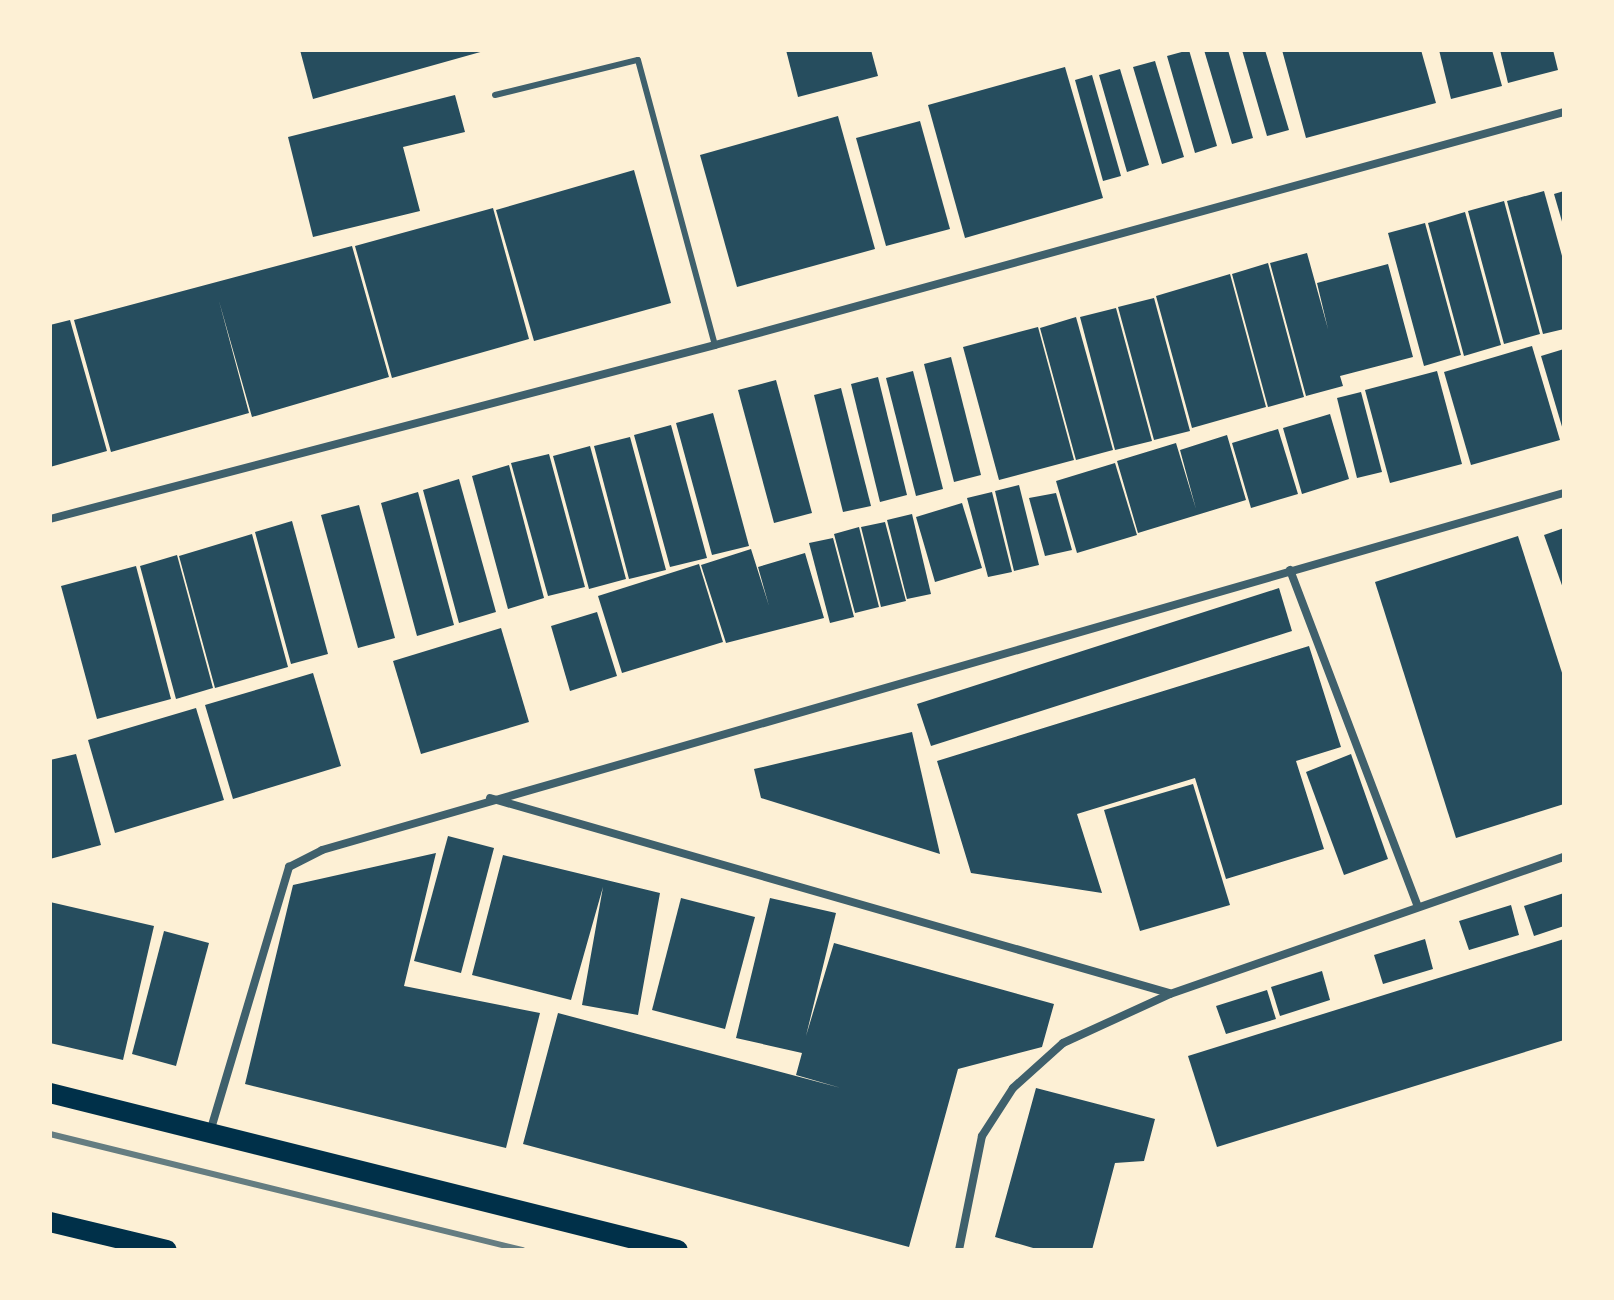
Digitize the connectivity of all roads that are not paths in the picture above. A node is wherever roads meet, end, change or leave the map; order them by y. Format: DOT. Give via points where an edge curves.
graph roads {
  1 [pos="495,95"];
  2 [pos="1564,112"];
  3 [pos="715,345"];
  4 [pos="1564,493"];
  5 [pos="50,519"];
  6 [pos="1290,570"];
  7 [pos="489,798"];
  8 [pos="1564,857"];
  9 [pos="1418,907"];
  10 [pos="1170,994"];
  11 [pos="50,1093"];
  12 [pos="210,1133"];
  13 [pos="50,1222"];
  14 [pos="167,1250"];
  15 [pos="678,1250"];
  16 [pos="959,1250"];
  1 -- 3 [label="lane" via="638,60"];
  2 -- 3 [label="street"];
  3 -- 5 [label="street"];
  4 -- 6 [label="street"];
  6 -- 7 [label="street"];
  6 -- 9 [label="street"];
  7 -- 10 [label="street"];
  7 -- 12 [label="street" via="322,850 289,867"];
  8 -- 9 [label="street"];
  9 -- 10 [label="street"];
  10 -- 16 [label="street" via="1063,1043 1013,1088 982,1136"];
  11 -- 12 [label="main road"];
  12 -- 15 [label="main road"];
  13 -- 14 [label="main road"];
}
